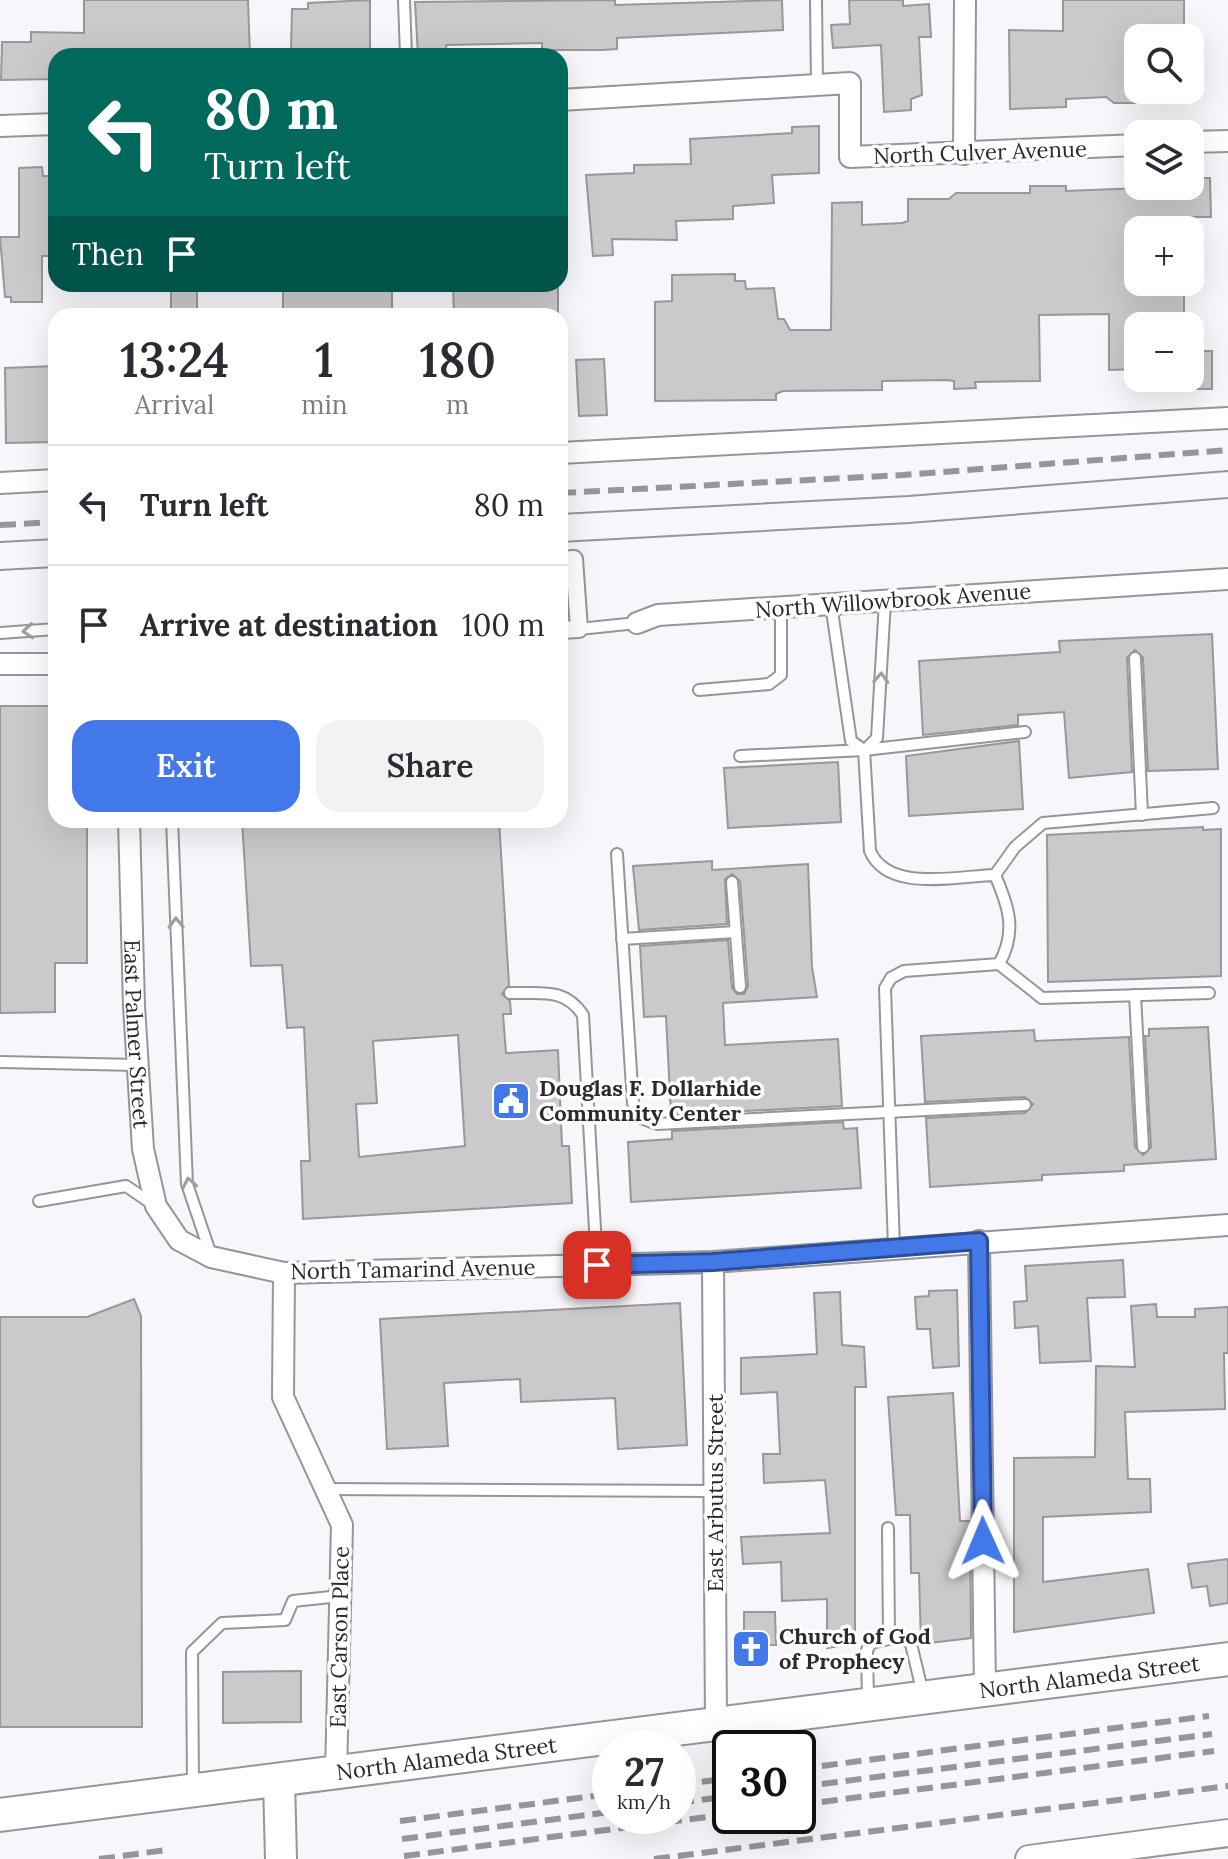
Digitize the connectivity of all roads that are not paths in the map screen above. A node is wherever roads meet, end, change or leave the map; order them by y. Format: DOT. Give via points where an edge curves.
graph roads {
  1 [pos="404,0"];
  2 [pos="816,0"];
  3 [pos="965,0"];
  4 [pos="406,48"];
  5 [pos="817,85"];
  6 [pos="568,100"];
  7 [pos="48,124"];
  8 [pos="0,126"];
  9 [pos="1228,141"];
  10 [pos="1204,142"];
  11 [pos="1124,146"];
  12 [pos="964,154"];
  13 [pos="1228,418"];
  14 [pos="568,453"];
  15 [pos="48,480"];
  16 [pos="0,483"];
  17 [pos="568,559"];
  18 [pos="1228,579"];
  19 [pos="568,592"];
  20 [pos="885,601"];
  21 [pos="831,604"];
  22 [pos="781,607"];
  23 [pos="637,623"];
  24 [pos="579,629"];
  25 [pos="48,630"];
  26 [pos="568,630"];
  27 [pos="0,633"];
  28 [pos="1135,658"];
  29 [pos="0,664"];
  30 [pos="48,664"];
  31 [pos="699,690"];
  32 [pos="1025,732"];
  33 [pos="864,750"];
  34 [pos="740,756"];
  35 [pos="1213,808"];
  36 [pos="1142,815"];
  37 [pos="129,828"];
  38 [pos="172,828"];
  39 [pos="617,854"];
  40 [pos="995,875"];
  41 [pos="732,882"];
  42 [pos="735,932"];
  43 [pos="622,939"];
  44 [pos="999,964"];
  45 [pos="740,987"];
  46 [pos="510,993"];
  47 [pos="1209,993"];
  48 [pos="1135,995"];
  49 [pos="0,1062"];
  50 [pos="137,1065"];
  51 [pos="1025,1105"];
  52 [pos="888,1111"];
  53 [pos="1143,1147"];
  54 [pos="39,1201"];
  55 [pos="156,1206"];
  56 [pos="1228,1225"];
  57 [pos="179,1240"];
  58 [pos="979,1241"];
  59 [pos="894,1247"];
  60 [pos="211,1257"];
  61 [pos="713,1262"];
  62 [pos="597,1265"];
  63 [pos="284,1273"];
  64 [pos="325,1489"];
  65 [pos="715,1491"];
  66 [pos="888,1528"];
  67 [pos="340,1596"];
  68 [pos="889,1639"];
  69 [pos="1228,1659"];
  70 [pos="985,1691"];
  71 [pos="924,1699"];
  72 [pos="868,1706"];
  73 [pos="716,1724"];
  74 [pos="336,1774"];
  75 [pos="279,1781"];
  76 [pos="193,1792"];
  77 [pos="0,1815"];
  78 [pos="1228,1833"];
  79 [pos="281,1859"];
  80 [pos="1029,1859"];
  1 -- 4 [label="lane"];
  2 -- 5 [label="lane"];
  3 -- 12 [label="street"];
  5 -- 6 [label="street, North Culver Avenue"];
  5 -- 12 [label="street, North Culver Avenue" via="850,83 850,157"];
  7 -- 8 [label="street"];
  9 -- 10 [label="street"];
  11 -- 12 [label="street, North Culver Avenue"];
  13 -- 14 [label="street"];
  15 -- 16 [label="street"];
  17 -- 19 [label="street" via="574,559"];
  18 -- 20 [label="street, North Willowbrook Avenue"];
  19 -- 24 [label="street"];
  20 -- 21 [label="street, North Willowbrook Avenue"];
  33 -- 20 [label="lane, one-way" via="877,738"];
  21 -- 22 [label="street, North Willowbrook Avenue"];
  21 -- 33 [label="lane" via="851,741"];
  22 -- 23 [label="street, North Willowbrook Avenue" via="658,615"];
  22 -- 31 [label="lane" via="781,675 769,684"];
  23 -- 24 [label="lane, North Willowbrook Avenue"];
  24 -- 26 [label="street, North Willowbrook Avenue"];
  25 -- 27 [label="lane, one-way"];
  28 -- 36 [label="lane"];
  29 -- 30 [label="street"];
  32 -- 33 [label="lane"];
  33 -- 34 [label="lane"];
  33 -- 40 [label="lane" via="875,863 900,878"];
  35 -- 36 [label="lane"];
  36 -- 40 [label="lane" via="1043,823 1015,847"];
  37 -- 50 [label="street, East Palmer Street"];
  60 -- 38 [label="lane, one-way" via="187,1184"];
  39 -- 43 [label="lane"];
  40 -- 44 [label="lane" via="1011,919 1007,950"];
  41 -- 42 [label="lane"];
  42 -- 43 [label="lane"];
  42 -- 45 [label="lane"];
  43 -- 52 [label="lane" via="633,1103 641,1118 657,1124"];
  44 -- 48 [label="lane" via="1042,998"];
  44 -- 52 [label="lane" via="904,971 891,978 883,1000"];
  46 -- 62 [label="lane" via="557,994 572,999 583,1015"];
  47 -- 48 [label="lane"];
  48 -- 53 [label="lane"];
  49 -- 50 [label="lane"];
  50 -- 55 [label="street, East Palmer Street" via="143,1149"];
  51 -- 52 [label="lane"];
  52 -- 59 [label="lane"];
  54 -- 55 [label="lane" via="126,1186"];
  55 -- 57 [label="street, East Palmer Street"];
  56 -- 58 [label="street, North Tamarind Avenue"];
  57 -- 60 [label="street, North Tamarind Avenue"];
  58 -- 59 [label="street, North Tamarind Avenue"];
  58 -- 70 [label="street"];
  59 -- 61 [label="street, North Tamarind Avenue"];
  60 -- 63 [label="street, North Tamarind Avenue"];
  61 -- 62 [label="street, North Tamarind Avenue"];
  61 -- 65 [label="street, East Arbutus Street"];
  62 -- 63 [label="street, North Tamarind Avenue"];
  63 -- 64 [label="street, East Carson Place" via="283,1397"];
  64 -- 65 [label="lane"];
  64 -- 67 [label="street, East Carson Place" via="342,1525"];
  65 -- 73 [label="street, East Arbutus Street"];
  66 -- 68 [label="lane"];
  67 -- 74 [label="street, East Carson Place"];
  67 -- 76 [label="lane" via="293,1601 285,1620 222,1623 192,1652"];
  68 -- 71 [label="lane" via="901,1635 911,1644"];
  68 -- 72 [label="lane" via="871,1643 867,1650"];
  69 -- 70 [label="main road, North Alameda Street"];
  70 -- 71 [label="main road, North Alameda Street"];
  71 -- 72 [label="main road, North Alameda Street"];
  72 -- 73 [label="main road, North Alameda Street"];
  73 -- 74 [label="main road, North Alameda Street"];
  74 -- 75 [label="main road, North Alameda Street"];
  75 -- 76 [label="main road, North Alameda Street"];
  75 -- 79 [label="main road"];
  76 -- 77 [label="main road, North Alameda Street"];
  78 -- 80 [label="street"];
}
